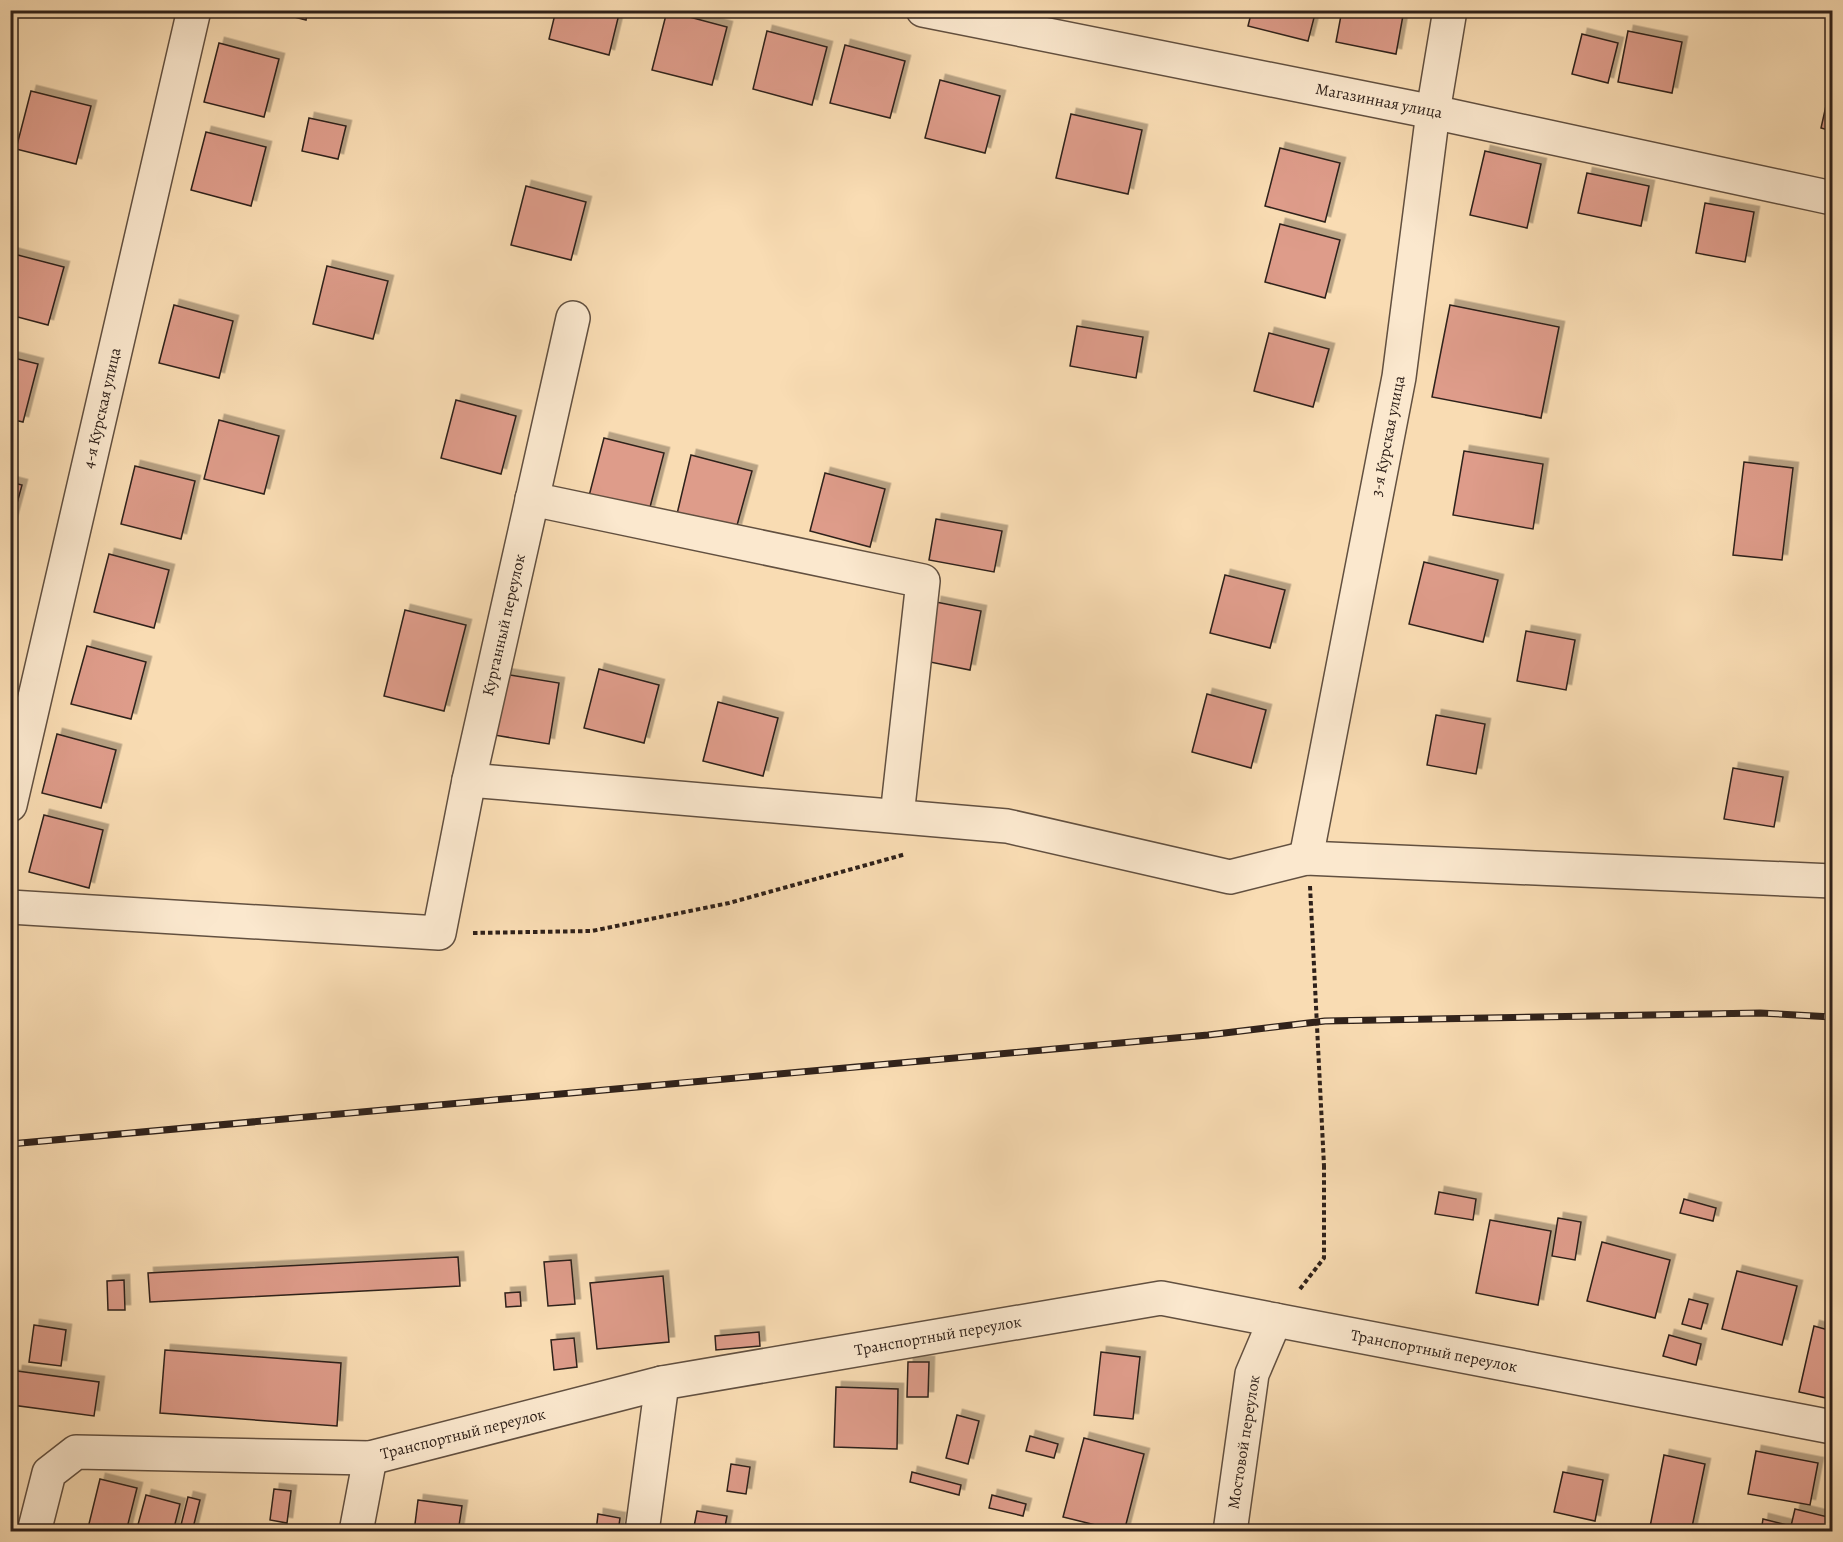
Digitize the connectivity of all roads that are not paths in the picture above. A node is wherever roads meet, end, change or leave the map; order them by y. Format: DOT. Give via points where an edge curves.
graph roads {
  1 [pos="194,10"];
  2 [pos="923,10"];
  3 [pos="1450,10"];
  4 [pos="1433,111"];
  5 [pos="1833,198"];
  6 [pos="573,318"];
  7 [pos="532,499"];
  8 [pos="469,780"];
  9 [pos="10,805"];
  10 [pos="897,816"];
  11 [pos="1308,872"];
  12 [pos="1833,881"];
  13 [pos="10,907"];
  14 [pos="1275,1320"];
  15 [pos="662,1383"];
  16 [pos="1833,1427"];
  17 [pos="370,1458"];
  18 [pos="34,1532"];
  19 [pos="356,1532"];
  20 [pos="642,1532"];
  21 [pos="1230,1532"];
  1 -- 9 [label="street, 4-я Курская улица"];
  2 -- 4 [label="street, Магазинная улица"];
  3 -- 4 [label="street, 3-я Курская улица"];
  4 -- 5 [label="street, Магазинная улица"];
  4 -- 11 [label="street, 3-я Курская улица" via="1399,377"];
  6 -- 7 [label="street, Курганный переулок"];
  7 -- 8 [label="street, Курганный переулок"];
  7 -- 10 [label="street" via="922,581"];
  8 -- 10 [label="street"];
  8 -- 13 [label="street, Курганный переулок" via="439,933"];
  10 -- 11 [label="street" via="1007,826 1230,877"];
  11 -- 12 [label="street"];
  14 -- 15 [label="street, Транспортный переулок" via="1161,1298"];
  14 -- 16 [label="street, Транспортный переулок"];
  14 -- 21 [label="street, Мостовой переулок" via="1252,1374"];
  15 -- 17 [label="street, Транспортный переулок"];
  15 -- 20 [label="street"];
  17 -- 18 [label="street, Транспортный переулок" via="76,1452 49,1473"];
  17 -- 19 [label="street"];
}
